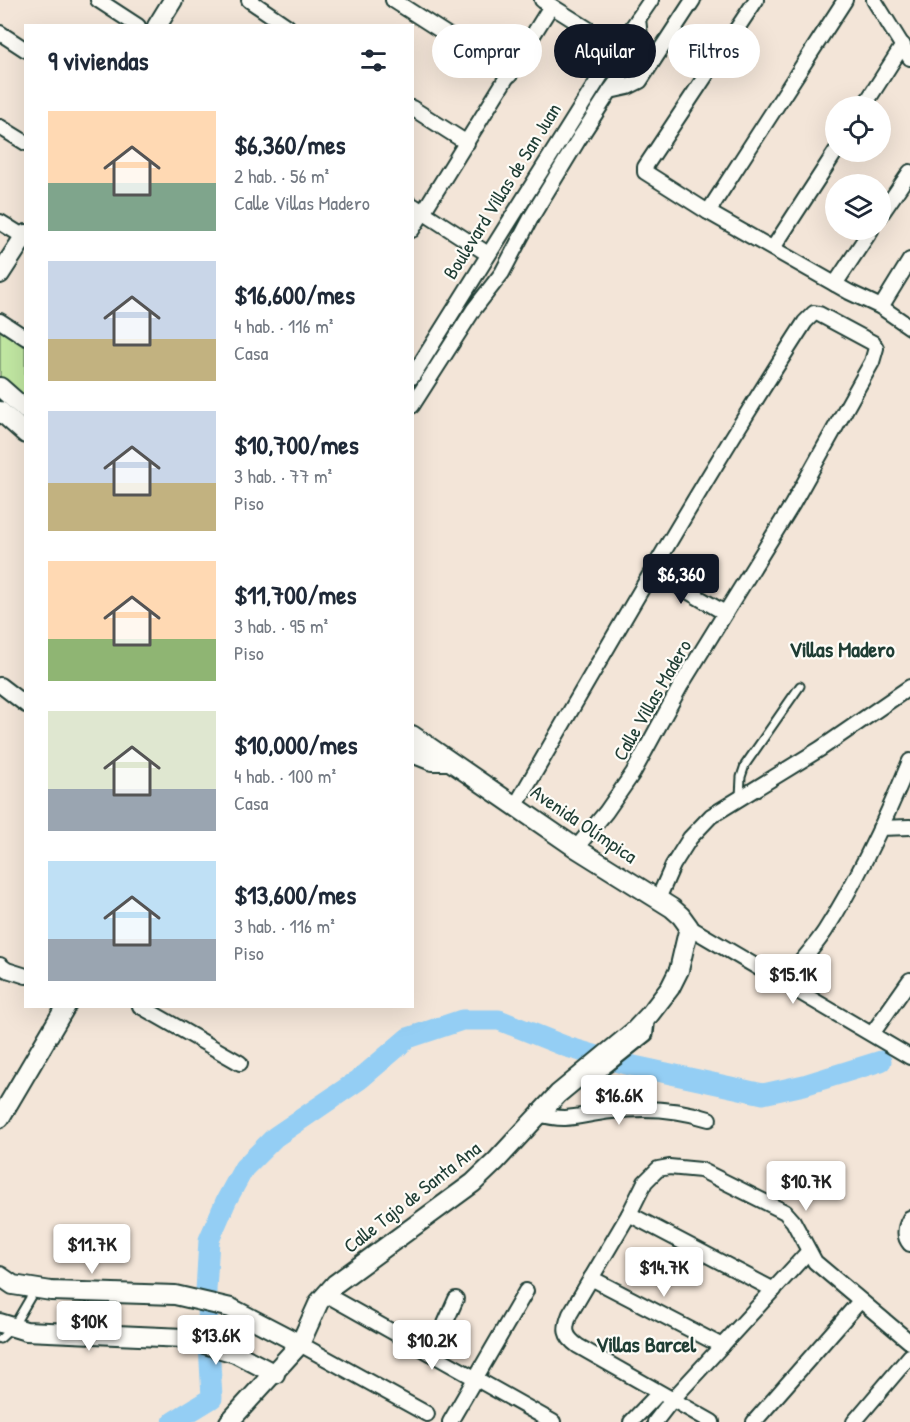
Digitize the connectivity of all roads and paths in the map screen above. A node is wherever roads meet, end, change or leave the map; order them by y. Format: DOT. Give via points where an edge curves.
graph roads {
  1 [pos="98,0"];
  2 [pos="173,0"];
  3 [pos="249,0"];
  4 [pos="393,0"];
  5 [pos="651,0"];
  6 [pos="693,0"];
  7 [pos="756,0"];
  8 [pos="845,0"];
  9 [pos="874,0"];
  10 [pos="547,3"];
  11 [pos="638,19"];
  12 [pos="135,24"];
  13 [pos="159,24"];
  14 [pos="284,24"];
  15 [pos="536,24"];
  16 [pos="580,24"];
  17 [pos="635,24"];
  18 [pos="432,25"];
  19 [pos="0,33"];
  20 [pos="24,49"];
  21 [pos="906,52"];
  22 [pos="508,78"];
  23 [pos="599,78"];
  24 [pos="610,91"];
  25 [pos="872,96"];
  26 [pos="414,109"];
  27 [pos="0,127"];
  28 [pos="24,142"];
  29 [pos="467,143"];
  30 [pos="829,162"];
  31 [pos="910,172"];
  32 [pos="891,200"];
  33 [pos="418,209"];
  34 [pos="708,212"];
  35 [pos="0,222"];
  36 [pos="24,235"];
  37 [pos="24,238"];
  38 [pos="865,240"];
  39 [pos="773,248"];
  40 [pos="488,254"];
  41 [pos="910,260"];
  42 [pos="0,274"];
  43 [pos="835,284"];
  44 [pos="880,308"];
  45 [pos="0,321"];
  46 [pos="910,327"];
  47 [pos="24,337"];
  48 [pos="414,374"];
  49 [pos="0,387"];
  50 [pos="414,403"];
  51 [pos="24,408"];
  52 [pos="0,411"];
  53 [pos="24,432"];
  54 [pos="653,571"];
  55 [pos="725,613"];
  56 [pos="0,685"];
  57 [pos="800,686"];
  58 [pos="910,687"];
  59 [pos="24,703"];
  60 [pos="414,736"];
  61 [pos="414,754"];
  62 [pos="451,761"];
  63 [pos="910,761"];
  64 [pos="740,796"];
  65 [pos="516,805"];
  66 [pos="910,827"];
  67 [pos="880,828"];
  68 [pos="576,848"];
  69 [pos="658,898"];
  70 [pos="689,927"];
  71 [pos="0,964"];
  72 [pos="24,975"];
  73 [pos="910,980"];
  74 [pos="784,982"];
  75 [pos="65,1008"];
  76 [pos="144,1008"];
  77 [pos="872,1034"];
  78 [pos="910,1057"];
  79 [pos="240,1063"];
  80 [pos="538,1114"];
  81 [pos="0,1118"];
  82 [pos="709,1119"];
  83 [pos="628,1214"];
  84 [pos="910,1218"];
  85 [pos="910,1245"];
  86 [pos="808,1252"];
  87 [pos="0,1276"];
  88 [pos="591,1278"];
  89 [pos="35,1289"];
  90 [pos="774,1290"];
  91 [pos="526,1291"];
  92 [pos="325,1294"];
  93 [pos="456,1299"];
  94 [pos="860,1302"];
  95 [pos="4,1330"];
  96 [pos="294,1341"];
  97 [pos="910,1342"];
  98 [pos="722,1346"];
  99 [pos="432,1353"];
  100 [pos="910,1356"];
  101 [pos="267,1370"];
  102 [pos="475,1378"];
  103 [pos="659,1393"];
  104 [pos="672,1400"];
  105 [pos="427,1414"];
  106 [pos="236,1420"];
  107 [pos="450,1422"];
  108 [pos="553,1422"];
  109 [pos="631,1422"];
  110 [pos="654,1422"];
  111 [pos="712,1422"];
  112 [pos="754,1422"];
  113 [pos="854,1422"];
  1 -- 12 [label="street"];
  2 -- 13 [label="street"];
  3 -- 14 [label="street"];
  4 -- 18 [label="street"];
  5 -- 11 [label="street, Boulevard Villas de San Juan"];
  6 -- 24 [label="street" via="640,81"];
  7 -- 34 [label="street" via="645,167 648,175"];
  8 -- 34 [label="street"];
  9 -- 21 [label="street"];
  10 -- 15 [label="street"];
  10 -- 16 [label="street"];
  11 -- 17 [label="street, Boulevard Villas de San Juan"];
  11 -- 24 [label="street" via="636,56"];
  19 -- 20 [label="street"];
  21 -- 25 [label="street"];
  22 -- 29 [label="street"];
  23 -- 40 [label="street, Boulevard Villas de San Juan"];
  24 -- 50 [label="street" via="532,216 502,273"];
  26 -- 29 [label="street"];
  27 -- 28 [label="street"];
  29 -- 33 [label="street"];
  30 -- 39 [label="street"];
  31 -- 32 [label="street"];
  33 -- 40 [label="street"];
  34 -- 39 [label="street"];
  35 -- 36 [label="street"];
  37 -- 42 [label="street"];
  38 -- 43 [label="street"];
  39 -- 43 [label="street"];
  40 -- 48 [label="street, Boulevard Villas de San Juan"];
  41 -- 44 [label="street"];
  43 -- 44 [label="street"];
  44 -- 46 [label="street"];
  45 -- 47 [label="street"];
  49 -- 51 [label="street"];
  52 -- 53 [label="street"];
  54 -- 55 [label="street"];
  54 -- 55 [label="street, Calle Villas Madero" via="809,316 814,313 827,317 873,342 876,348 872,362 798,495"];
  54 -- 65 [label="street"];
  55 -- 68 [label="street, Calle Villas Madero" via="633,773"];
  56 -- 59 [label="street"];
  57 -- 64 [label="lane" via="746,765"];
  58 -- 64 [label="street" via="820,749"];
  60 -- 62 [label="street, Avenida Olímpica"];
  61 -- 62 [label="street, Avenida Olímpica"];
  62 -- 65 [label="street, Avenida Olímpica"];
  63 -- 67 [label="street"];
  64 -- 69 [label="street" via="711,816 690,838"];
  65 -- 68 [label="street, Avenida Olímpica"];
  66 -- 67 [label="street"];
  67 -- 74 [label="street" via="824,932"];
  68 -- 69 [label="street, Avenida Olímpica"];
  69 -- 70 [label="street, Avenida Olímpica"];
  70 -- 74 [label="street"];
  70 -- 80 [label="street, Calle Tajo de Santa Ana" via="679,970 649,1021"];
  71 -- 72 [label="street"];
  73 -- 77 [label="street"];
  74 -- 77 [label="street"];
  75 -- 81 [label="street"];
  76 -- 79 [label="street"];
  77 -- 78 [label="street"];
  80 -- 82 [label="street" via="567,1119 633,1109 689,1112"];
  80 -- 92 [label="street, Calle Tajo de Santa Ana" via="473,1183"];
  83 -- 86 [label="street" via="645,1182 658,1169 701,1170 785,1212"];
  83 -- 88 [label="street"];
  83 -- 90 [label="street"];
  84 -- 85 [label="street" via="905,1234"];
  86 -- 90 [label="street"];
  86 -- 94 [label="street"];
  87 -- 89 [label="street" via="13,1285"];
  88 -- 98 [label="street"];
  88 -- 103 [label="street" via="566,1323 569,1340"];
  89 -- 95 [label="lane"];
  89 -- 96 [label="street" via="175,1295 231,1308"];
  90 -- 98 [label="street"];
  91 -- 102 [label="street"];
  92 -- 96 [label="street, Calle Tajo de Santa Ana"];
  92 -- 99 [label="street"];
  93 -- 99 [label="street"];
  94 -- 97 [label="street"];
  94 -- 112 [label="street"];
  95 -- 101 [label="street" via="184,1338 235,1353"];
  96 -- 101 [label="street, Calle Tajo de Santa Ana"];
  96 -- 105 [label="street"];
  98 -- 104 [label="street"];
  99 -- 102 [label="street"];
  100 -- 113 [label="street"];
  101 -- 106 [label="street, Calle Tajo de Santa Ana"];
  102 -- 107 [label="street"];
  102 -- 108 [label="street"];
  103 -- 104 [label="street"];
  103 -- 109 [label="street"];
  104 -- 110 [label="street"];
  104 -- 111 [label="street"];
}
